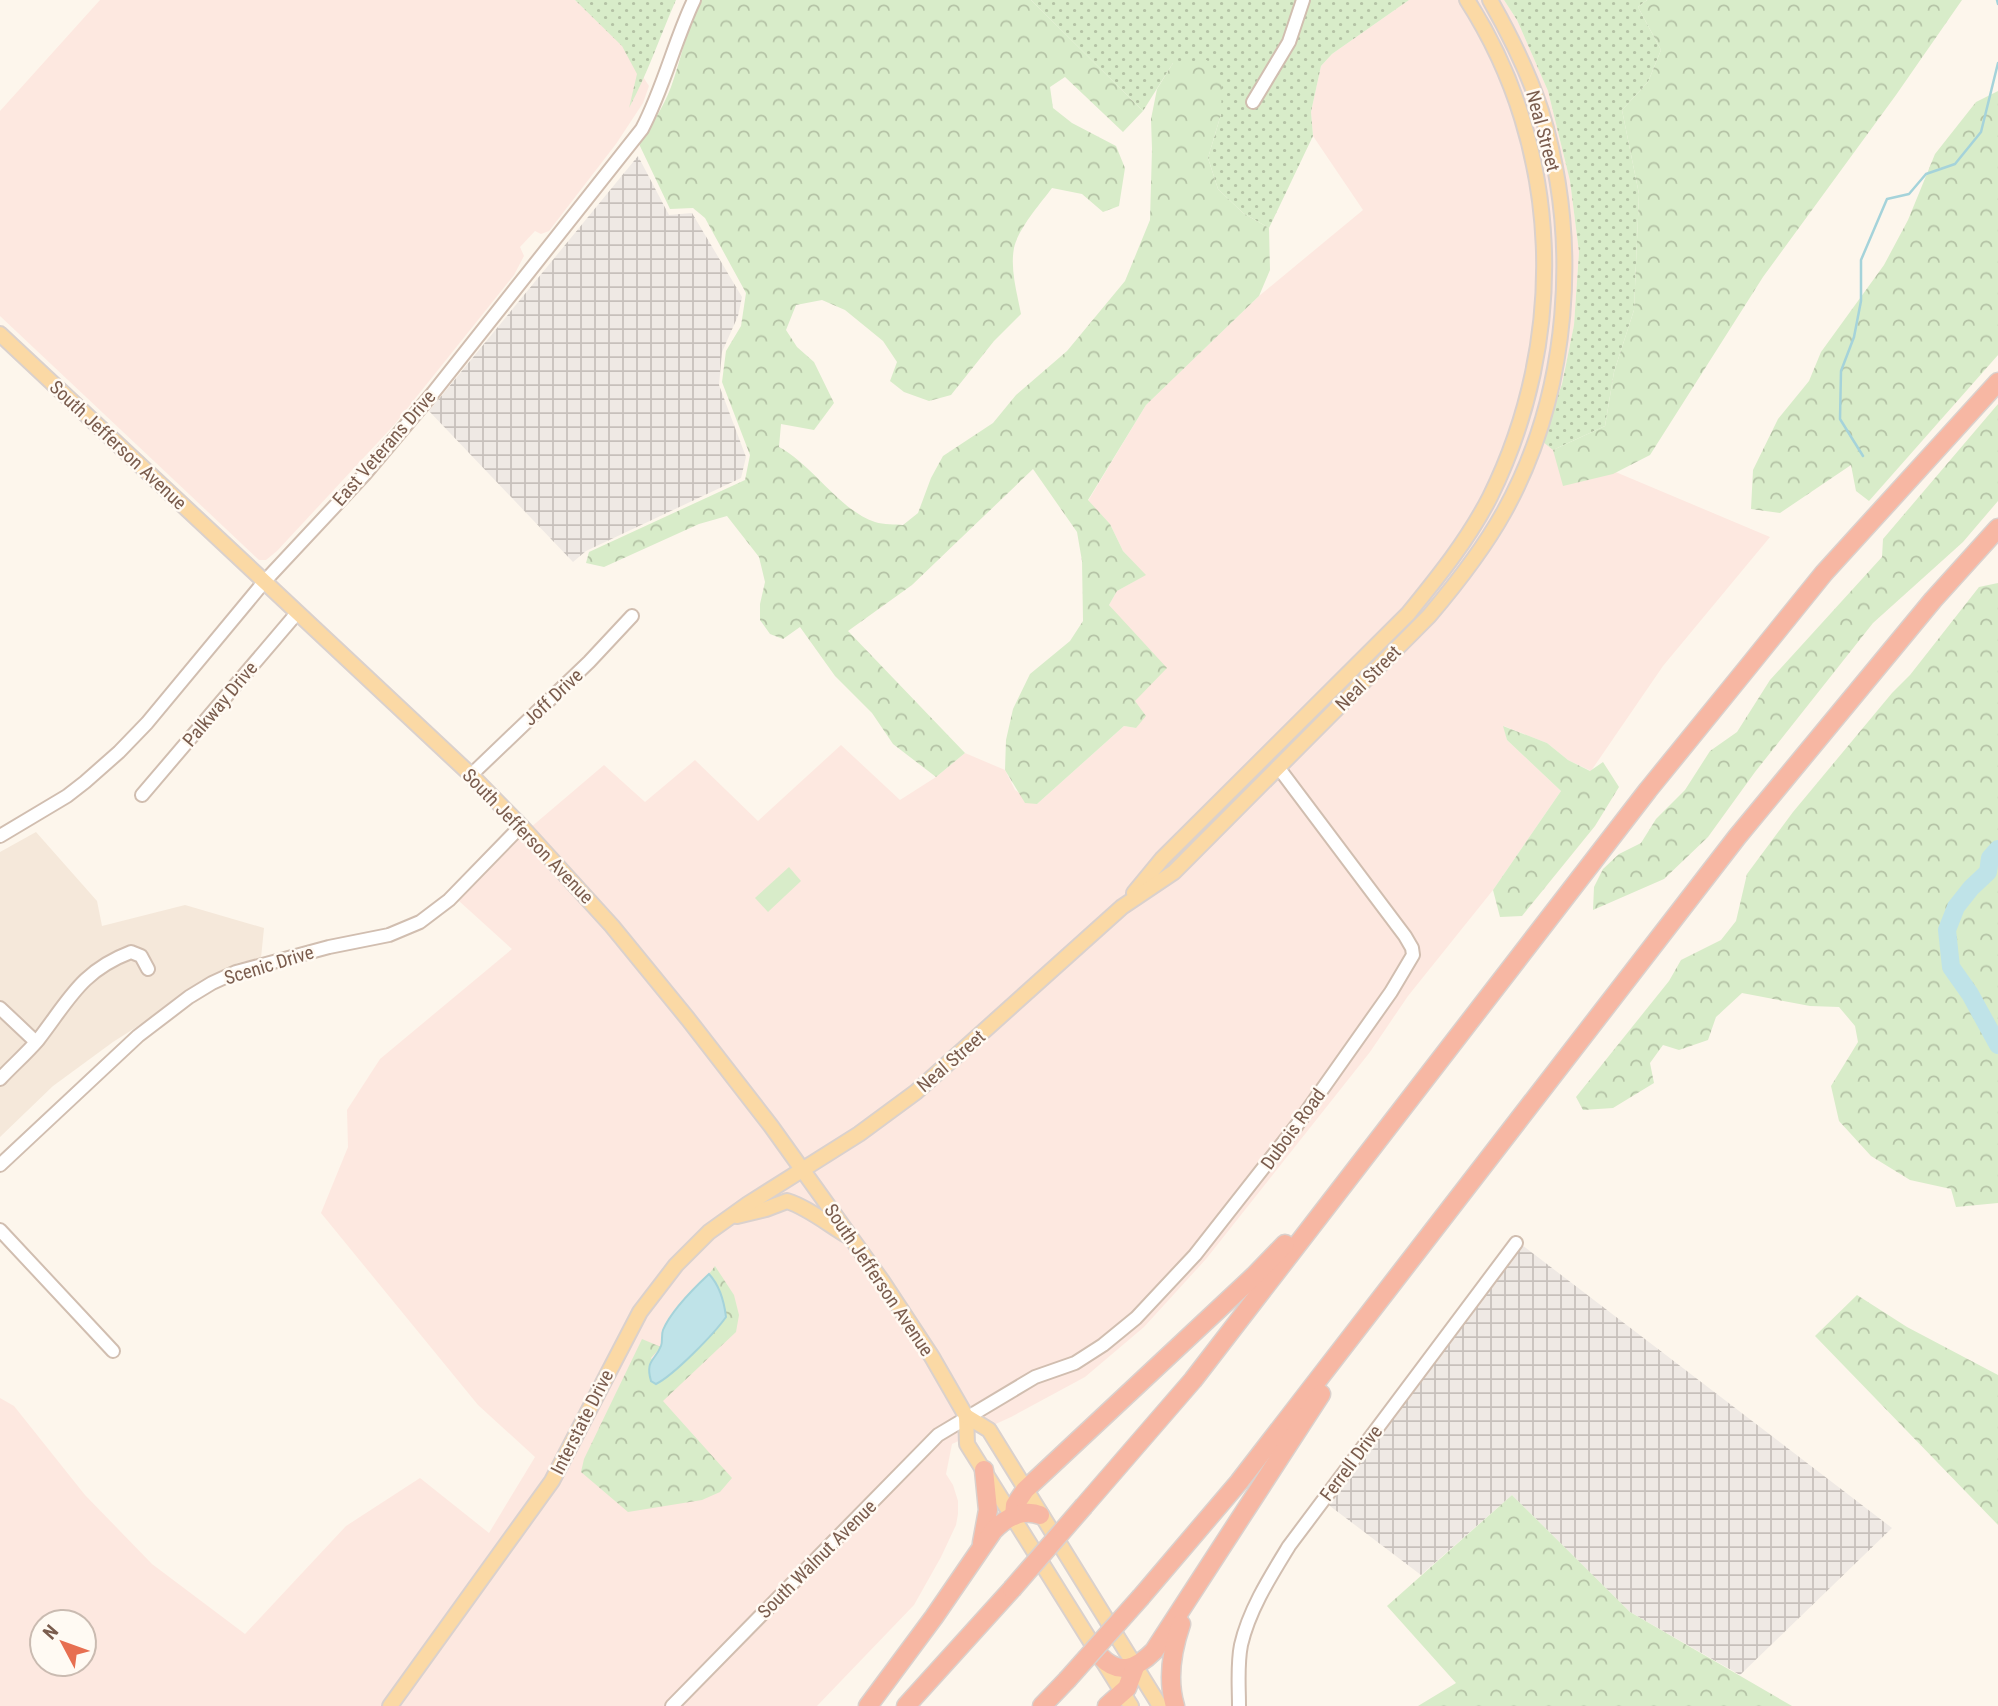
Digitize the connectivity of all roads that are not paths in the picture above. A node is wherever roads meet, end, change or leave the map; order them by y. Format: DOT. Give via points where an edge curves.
graph roads {
  1 [pos="694,0"];
  2 [pos="1303,0"];
  3 [pos="1467,0"];
  4 [pos="1490,0"];
  5 [pos="1253,102"];
  6 [pos="0,334"];
  7 [pos="1998,382"];
  8 [pos="1998,528"];
  9 [pos="264,582"];
  10 [pos="298,612"];
  11 [pos="632,616"];
  12 [pos="1278,767"];
  13 [pos="471,775"];
  14 [pos="142,795"];
  15 [pos="521,826"];
  16 [pos="0,836"];
  17 [pos="1122,907"];
  18 [pos="148,969"];
  19 [pos="0,1008"];
  20 [pos="36,1042"];
  21 [pos="0,1079"];
  22 [pos="0,1165"];
  23 [pos="803,1170"];
  24 [pos="1342,1186"];
  25 [pos="728,1218"];
  26 [pos="0,1230"];
  27 [pos="851,1238"];
  28 [pos="1516,1243"];
  29 [pos="1399,1276"];
  30 [pos="113,1351"];
  31 [pos="966,1416"];
  32 [pos="984,1470"];
  33 [pos="1025,1490"];
  34 [pos="1040,1515"];
  35 [pos="1014,1516"];
  36 [pos="980,1552"];
  37 [pos="1202,1579"];
  38 [pos="1100,1656"];
  39 [pos="1135,1667"];
  40 [pos="1127,1699"];
  41 [pos="390,1706"];
  42 [pos="672,1706"];
  43 [pos="868,1706"];
  44 [pos="906,1706"];
  45 [pos="1042,1706"];
  46 [pos="1107,1706"];
  47 [pos="1160,1706"];
  48 [pos="1175,1706"];
  49 [pos="1239,1706"];
  1 -- 9 [label="street, East Veterans Drive" via="642,129 433,393"];
  2 -- 5 [label="street" via="1289,42"];
  3 -- 17 [label="main road, Neal Street" via="1504,68 1541,197 1545,301 1538,354 1513,444 1464,541 1408,614 1162,859"];
  4 -- 12 [label="main road, Neal Street" via="1541,110 1556,181 1564,248 1563,309 1551,386 1505,511 1468,569 1424,621"];
  6 -- 9 [label="main road, South Jefferson Avenue"];
  7 -- 24 [label="highway" via="1832,564 1756,656"];
  8 -- 29 [label="highway" via="1737,837"];
  9 -- 10 [label="main road, South Jefferson Avenue"];
  9 -- 16 [label="street, East Veterans Drive" via="120,752 67,796"];
  10 -- 13 [label="main road, South Jefferson Avenue"];
  10 -- 14 [label="street, Palkway Drive"];
  11 -- 13 [label="street, Joff Drive"];
  12 -- 17 [label="main road, Neal Street" via="1174,872"];
  12 -- 31 [label="street, Dubois Road" via="1405,936 1413,956 1301,1120 1180,1274 1104,1345"];
  13 -- 15 [label="main road, South Jefferson Avenue"];
  15 -- 22 [label="street, Scenic Drive" via="449,900 420,922 388,935 236,972 189,997 138,1035"];
  15 -- 23 [label="main road, South Jefferson Avenue" via="653,975"];
  17 -- 23 [label="main road, Neal Street" via="916,1092"];
  18 -- 20 [label="street" via="141,956 131,952 110,960 81,981"];
  19 -- 20 [label="street"];
  20 -- 21 [label="street"];
  23 -- 25 [label="main road, Interstate Drive"];
  23 -- 27 [label="main road, South Jefferson Avenue"];
  24 -- 33 [label="highway" via="1254,1276"];
  24 -- 44 [label="highway, bridge" via="1193,1381"];
  25 -- 27 [label="main road" via="786,1201"];
  25 -- 41 [label="main road, Interstate Drive" via="691,1248 657,1287 552,1481"];
  26 -- 30 [label="street"];
  27 -- 31 [label="main road, South Jefferson Avenue"];
  28 -- 49 [label="street, Ferrell Drive" via="1283,1556 1247,1625 1238,1668"];
  29 -- 37 [label="highway"];
  29 -- 45 [label="highway, bridge" via="1239,1482"];
  31 -- 32 [label="main road, South Jefferson Avenue" via="967,1444"];
  31 -- 33 [label="main road, South Jefferson Avenue" via="989,1430"];
  31 -- 42 [label="street, South Walnut Avenue" via="938,1435"];
  32 -- 35 [label="main road, South Jefferson Avenue"];
  32 -- 36 [label="highway" via="988,1510"];
  33 -- 34 [label="main road, South Jefferson Avenue"];
  33 -- 35 [label="highway" via="1015,1504"];
  34 -- 35 [label="highway" via="1024,1511"];
  34 -- 39 [label="main road, South Jefferson Avenue"];
  35 -- 36 [label="highway" via="997,1527"];
  35 -- 38 [label="main road, South Jefferson Avenue"];
  36 -- 43 [label="highway"];
  37 -- 39 [label="highway" via="1160,1643"];
  37 -- 48 [label="highway" via="1173,1646"];
  38 -- 39 [label="highway" via="1116,1668"];
  38 -- 40 [label="main road, South Jefferson Avenue"];
  39 -- 40 [label="highway"];
  39 -- 47 [label="main road, South Jefferson Avenue"];
  40 -- 46 [label="highway"];
}
